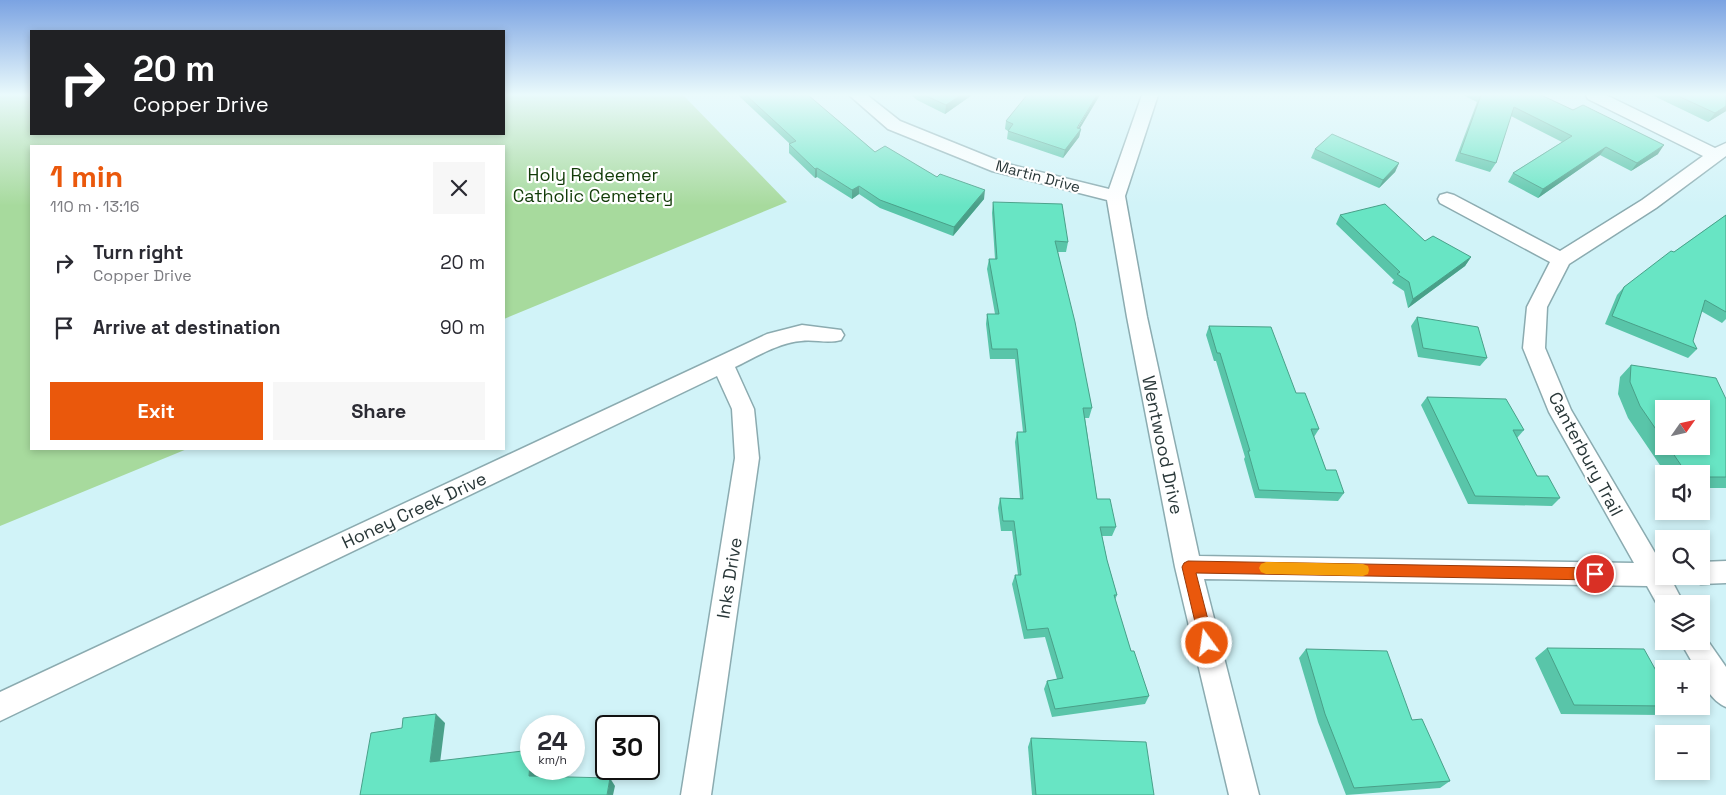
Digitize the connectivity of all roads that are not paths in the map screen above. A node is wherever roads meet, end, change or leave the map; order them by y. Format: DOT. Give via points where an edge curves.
graph roads {
  1 [pos="912,132"];
  2 [pos="1138,132"];
  3 [pos="1677,132"];
  4 [pos="1721,152"];
  5 [pos="1116,196"];
  6 [pos="1447,199"];
  7 [pos="1561,260"];
  8 [pos="833,335"];
  9 [pos="723,364"];
  10 [pos="1188,567"];
  11 [pos="1655,570"];
  12 [pos="1726,572"];
  13 [pos="1710,573"];
  14 [pos="1655,575"];
  15 [pos="1700,650"];
  16 [pos="1726,693"];
  17 [pos="0,707"];
  18 [pos="696,795"];
  19 [pos="1244,795"];
  1 -- 5 [label="street, Martin Drive" via="998,167"];
  2 -- 5 [label="street, Wentwood Drive"];
  3 -- 4 [label="street"];
  4 -- 7 [label="street"];
  5 -- 10 [label="street, Wentwood Drive"];
  6 -- 7 [label="street"];
  7 -- 11 [label="street, Canterbury Trail" via="1537,307 1534,348 1560,412"];
  8 -- 9 [label="street, Honey Creek Drive" via="802,333 775,339"];
  9 -- 17 [label="street, Honey Creek Drive"];
  9 -- 18 [label="street, Inks Drive" via="744,409 747,458"];
  10 -- 14 [label="street"];
  10 -- 19 [label="street, Wentwood Drive"];
  12 -- 13 [label="street"];
  15 -- 16 [label="street"];
}
